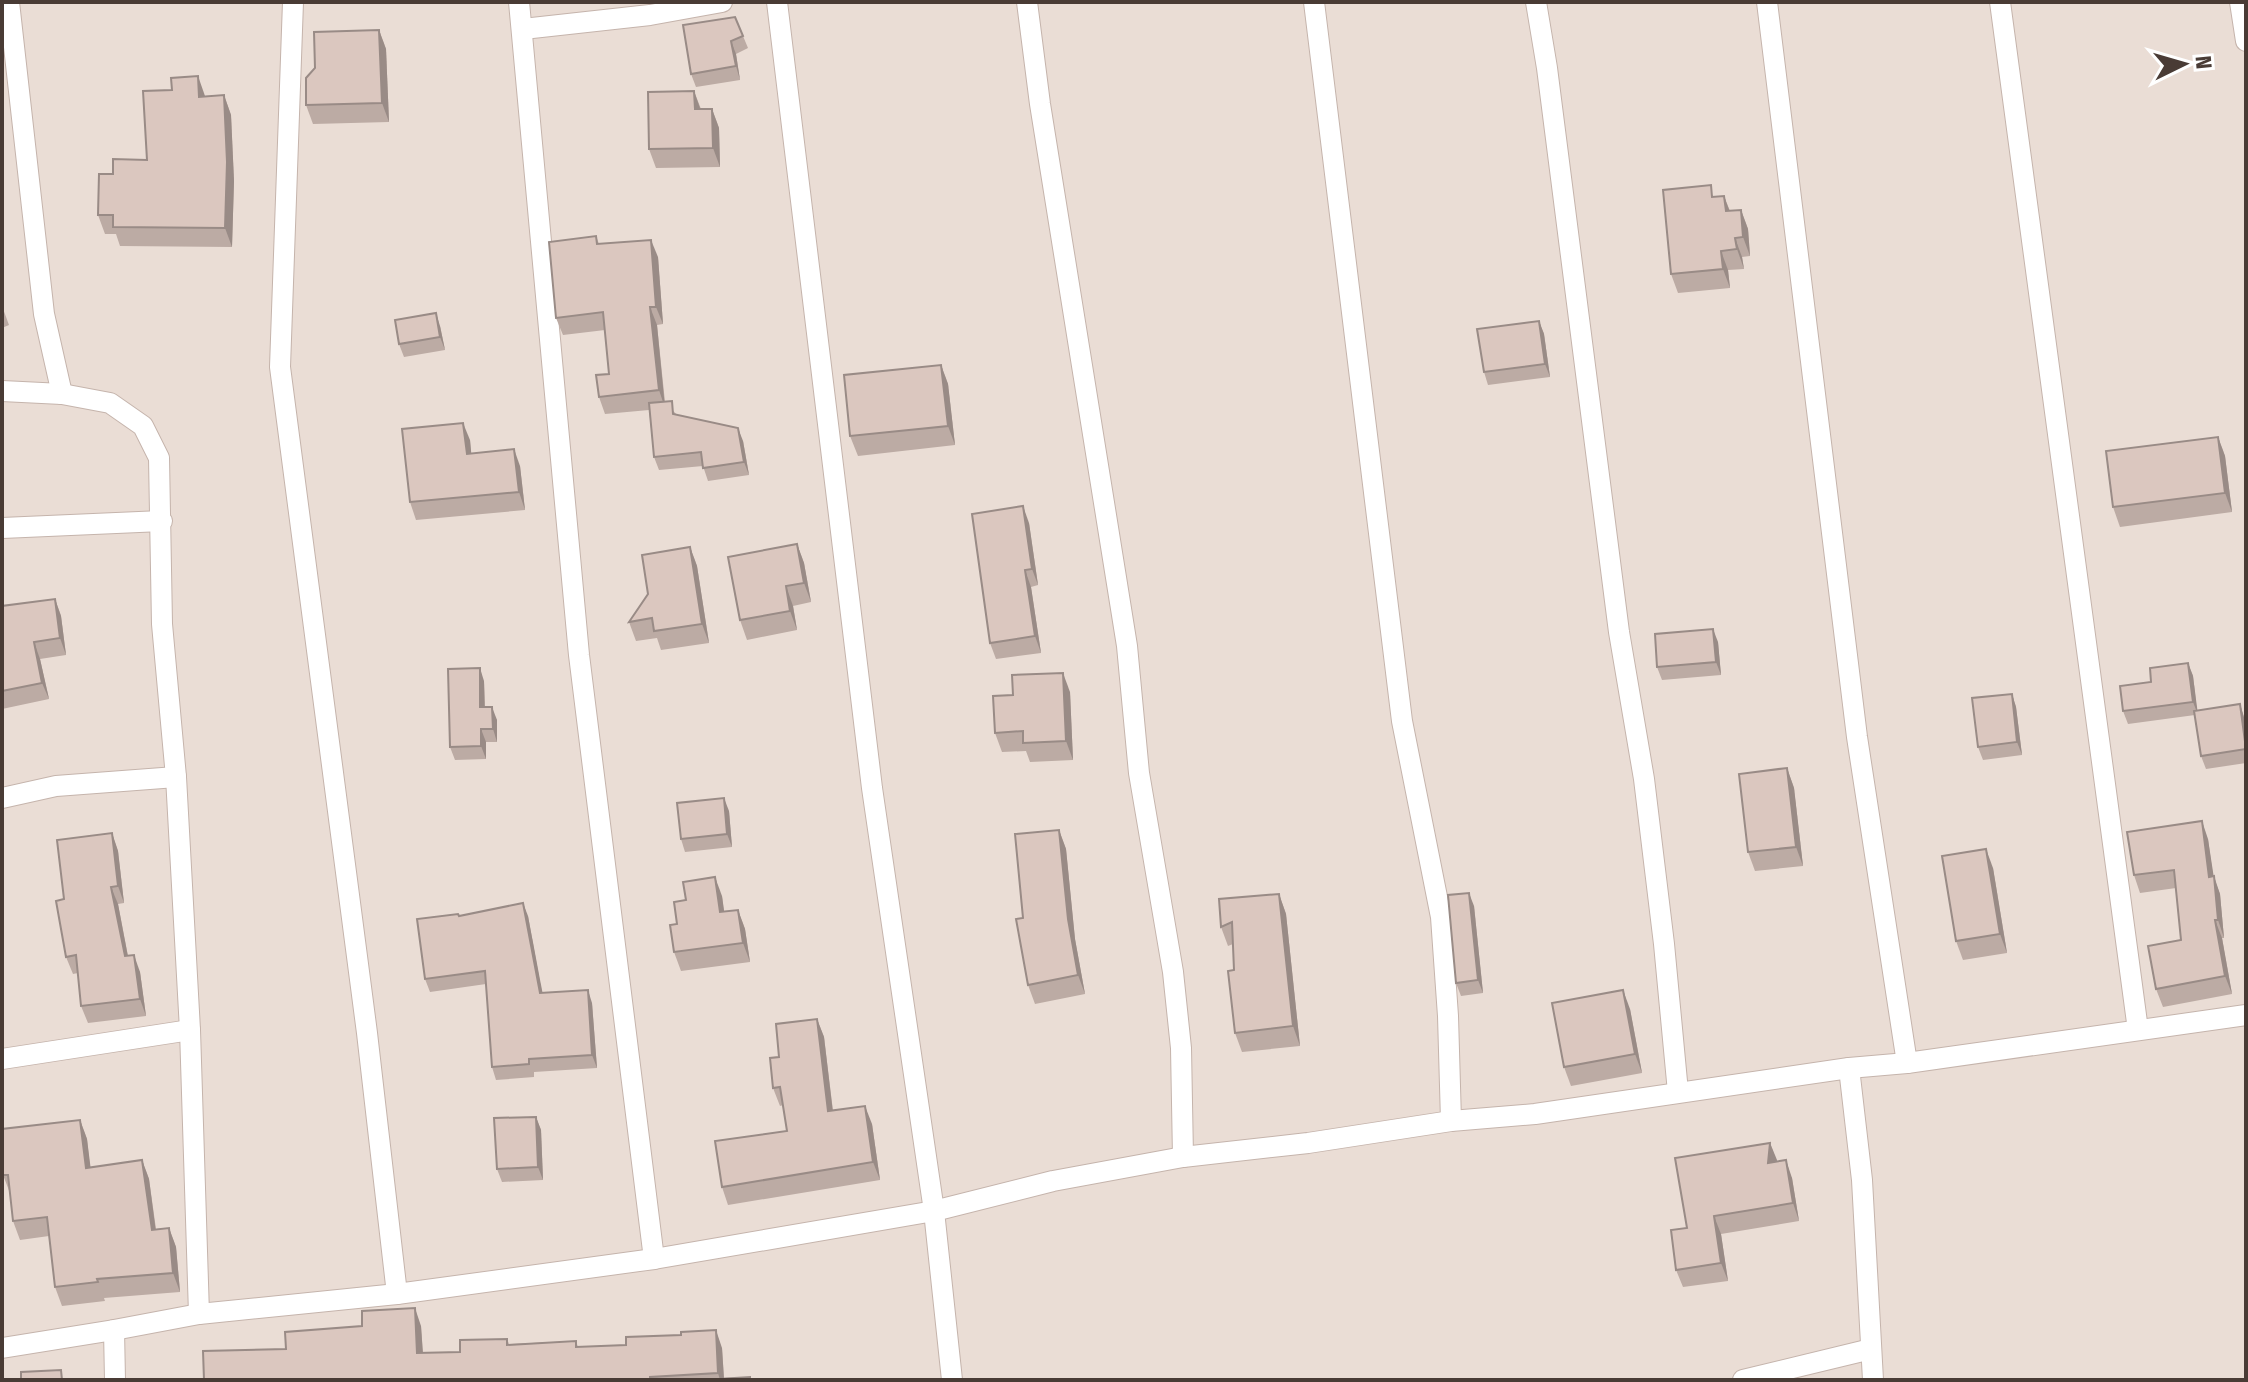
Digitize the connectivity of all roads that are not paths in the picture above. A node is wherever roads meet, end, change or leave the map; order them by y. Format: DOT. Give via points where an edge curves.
graph roads {
  1 [pos="9,2"];
  2 [pos="293,2"];
  3 [pos="519,2"];
  4 [pos="722,2"];
  5 [pos="777,2"];
  6 [pos="1027,2"];
  7 [pos="1314,2"];
  8 [pos="1536,2"];
  9 [pos="1767,2"];
  10 [pos="2000,2"];
  11 [pos="2240,2"];
  12 [pos="523,29"];
  13 [pos="2246,41"];
  14 [pos="2,391"];
  15 [pos="62,394"];
  16 [pos="162,521"];
  17 [pos="2,528"];
  18 [pos="176,777"];
  19 [pos="2,798"];
  20 [pos="2246,1015"];
  21 [pos="190,1030"];
  22 [pos="2138,1030"];
  23 [pos="2,1059"];
  24 [pos="1907,1063"];
  25 [pos="1849,1068"];
  26 [pos="1678,1092"];
  27 [pos="1451,1121"];
  28 [pos="1183,1157"];
  29 [pos="934,1211"];
  30 [pos="654,1259"];
  31 [pos="397,1294"];
  32 [pos="199,1314"];
  33 [pos="114,1330"];
  34 [pos="2,1348"];
  35 [pos="1871,1349"];
  36 [pos="115,1380"];
  37 [pos="952,1380"];
  38 [pos="1743,1380"];
  39 [pos="1873,1380"];
  1 -- 15 [label="street" via="44,314"];
  2 -- 31 [label="street" via="280,367"];
  3 -- 12 [label="street"];
  4 -- 12 [label="street"];
  5 -- 29 [label="street" via="872,788"];
  6 -- 28 [label="street" via="1127,646 1139,773 1173,972"];
  7 -- 27 [label="street" via="1402,721 1441,917"];
  8 -- 26 [label="street" via="1619,632 1644,779"];
  9 -- 24 [label="street" via="1857,737"];
  10 -- 22 [label="street"];
  11 -- 13 [label="street"];
  12 -- 30 [label="street" via="579,655"];
  14 -- 15 [label="street"];
  15 -- 16 [label="street" via="110,403 143,426 159,458"];
  16 -- 17 [label="street"];
  16 -- 18 [label="street" via="162,624"];
  18 -- 19 [label="street" via="56,786"];
  18 -- 21 [label="street"];
  20 -- 22 [label="street"];
  21 -- 23 [label="street"];
  21 -- 32 [label="street"];
  22 -- 24 [label="street"];
  24 -- 25 [label="street"];
  25 -- 26 [label="street"];
  25 -- 35 [label="street" via="1862,1180"];
  26 -- 27 [label="street"];
  27 -- 28 [label="street"];
  28 -- 29 [label="street" via="1053,1181"];
  29 -- 30 [label="street"];
  29 -- 37 [label="street"];
  30 -- 31 [label="street"];
  31 -- 32 [label="street"];
  32 -- 33 [label="street"];
  33 -- 34 [label="street"];
  33 -- 36 [label="street"];
  35 -- 38 [label="street"];
  35 -- 39 [label="street"];
}
